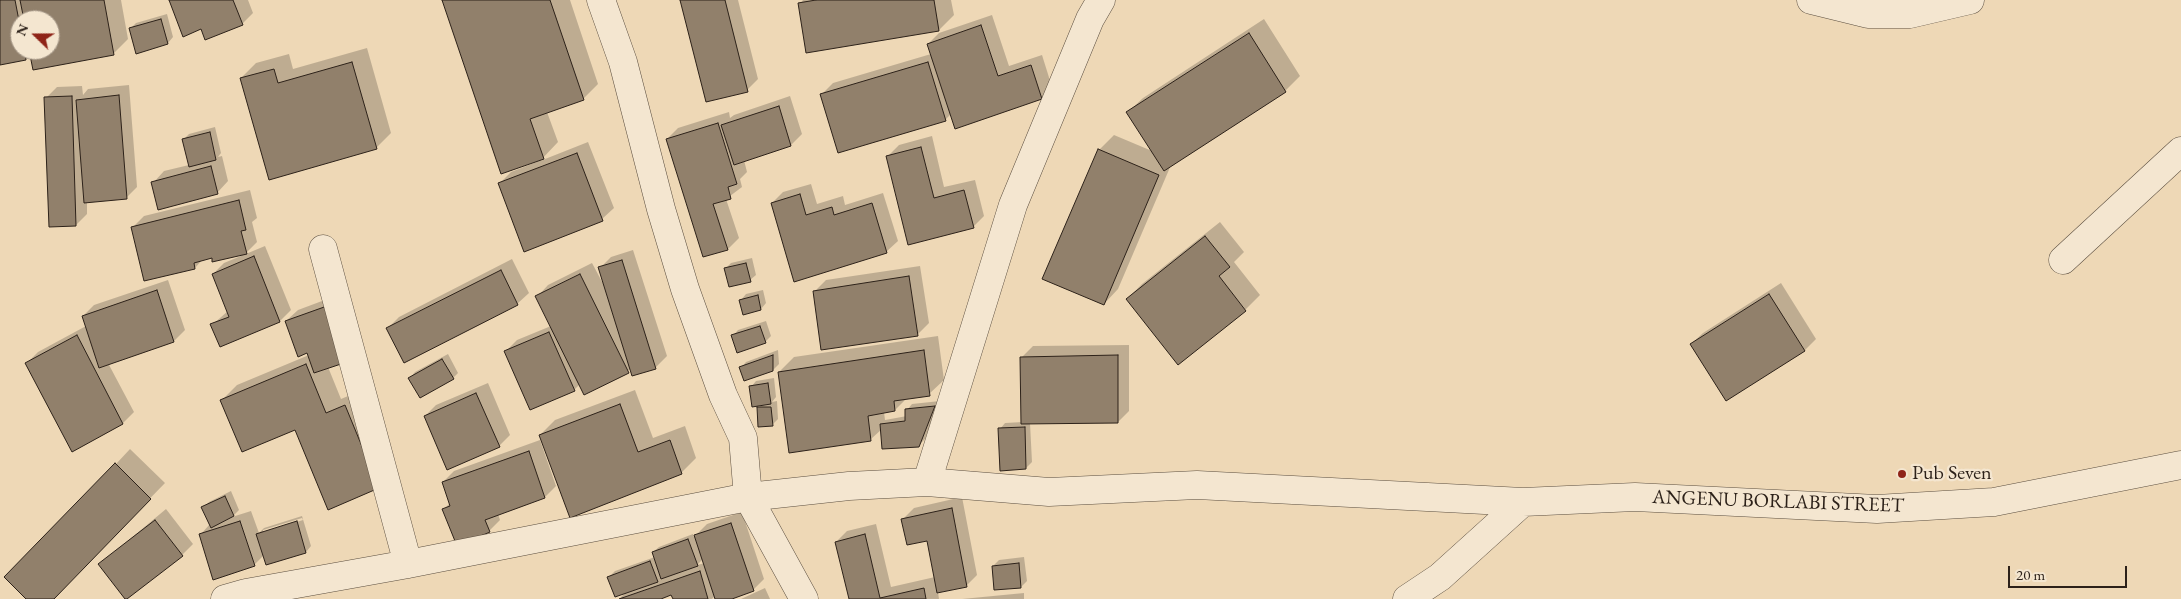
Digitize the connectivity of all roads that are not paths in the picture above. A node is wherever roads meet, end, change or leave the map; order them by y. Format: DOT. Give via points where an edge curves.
graph roads {
  1 [pos="602,0"];
  2 [pos="1100,0"];
  3 [pos="1811,0"];
  4 [pos="1970,0"];
  5 [pos="2181,152"];
  6 [pos="323,249"];
  7 [pos="2063,260"];
  8 [pos="2181,465"];
  9 [pos="927,482"];
  10 [pos="748,497"];
  11 [pos="1523,502"];
  12 [pos="408,564"];
  13 [pos="225,599"];
  14 [pos="804,599"];
  15 [pos="1407,599"];
  1 -- 10 [label="street" via="623,62 685,289 742,438"];
  2 -- 9 [label="street" via="1013,205"];
  3 -- 4 [label="street" via="1868,14 1910,14"];
  5 -- 7 [label="street"];
  6 -- 12 [label="street"];
  8 -- 11 [label="street, ANGENU BORLABI STREET" via="1994,502 1876,509 1654,497"];
  9 -- 10 [label="street, ANGENU BORLABI STREET" via="849,486"];
  9 -- 11 [label="street, ANGENU BORLABI STREET" via="1049,492 1197,485"];
  10 -- 12 [label="street, ANGENU BORLABI STREET"];
  10 -- 14 [label="street"];
  11 -- 15 [label="street" via="1440,577"];
  12 -- 13 [label="street, ANGENU BORLABI STREET" via="246,592"];
}
